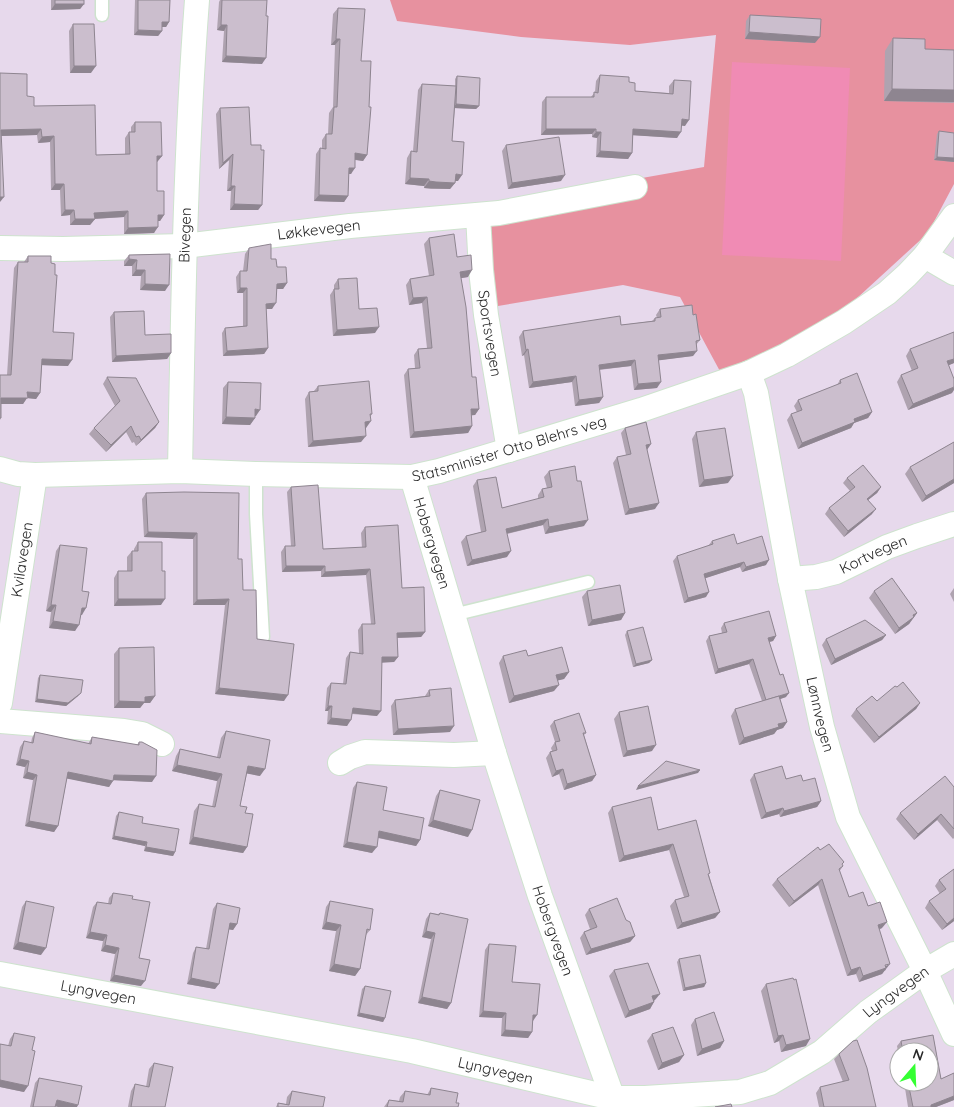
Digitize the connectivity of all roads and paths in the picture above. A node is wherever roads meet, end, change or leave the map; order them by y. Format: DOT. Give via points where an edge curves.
graph roads {
  1 [pos="102,0"];
  2 [pos="198,0"];
  3 [pos="102,15"];
  4 [pos="635,187"];
  5 [pos="478,215"];
  6 [pos="954,216"];
  7 [pos="184,246"];
  8 [pos="0,248"];
  9 [pos="925,256"];
  10 [pos="954,274"];
  11 [pos="749,373"];
  12 [pos="509,450"];
  13 [pos="0,469"];
  14 [pos="180,470"];
  15 [pos="256,474"];
  16 [pos="34,475"];
  17 [pos="412,477"];
  18 [pos="954,524"];
  19 [pos="790,579"];
  20 [pos="588,582"];
  21 [pos="453,615"];
  22 [pos="263,637"];
  23 [pos="0,703"];
  24 [pos="0,722"];
  25 [pos="162,744"];
  26 [pos="494,753"];
  27 [pos="340,763"];
  28 [pos="954,954"];
  29 [pos="925,971"];
  30 [pos="0,974"];
  31 [pos="954,1034"];
  32 [pos="614,1102"];
  1 -- 3 [label="lane"];
  2 -- 7 [label="street, Bivegen"];
  4 -- 5 [label="street, Løkkevegen"];
  5 -- 7 [label="street, Løkkevegen"];
  5 -- 12 [label="street, Sportsvegen" via="480,270"];
  6 -- 9 [label="street, Statsminister Otto Blehrs veg"];
  7 -- 8 [label="street, Løkkevegen"];
  7 -- 14 [label="street, Bivegen"];
  9 -- 10 [label="street"];
  9 -- 11 [label="street, Statsminister Otto Blehrs veg" via="887,292 819,337"];
  11 -- 12 [label="street, Statsminister Otto Blehrs veg"];
  11 -- 19 [label="street, Lønnvegen" via="756,393"];
  12 -- 17 [label="street, Statsminister Otto Blehrs veg"];
  13 -- 16 [label="street, Statsminister Otto Blehrs veg"];
  14 -- 15 [label="street, Statsminister Otto Blehrs veg"];
  14 -- 16 [label="street, Statsminister Otto Blehrs veg"];
  15 -- 17 [label="street, Statsminister Otto Blehrs veg"];
  15 -- 22 [label="lane"];
  16 -- 23 [label="street, Kvilavegen"];
  17 -- 21 [label="street, Hobergvegen"];
  18 -- 19 [label="street, Kortvegen" via="902,542 836,572"];
  19 -- 29 [label="street, Lønnvegen" via="822,727 848,817"];
  20 -- 21 [label="lane"];
  21 -- 26 [label="street, Hobergvegen"];
  24 -- 25 [label="street" via="124,731 142,734"];
  26 -- 27 [label="street" via="365,752"];
  26 -- 32 [label="street, Hobergvegen" via="540,896"];
  28 -- 29 [label="street, Lyngvegen"];
  29 -- 31 [label="street, Lønnvegen"];
  29 -- 32 [label="street, Lyngvegen" via="868,1012 822,1052 770,1083 740,1092"];
  30 -- 32 [label="street, Lyngvegen" via="412,1052"];
}
